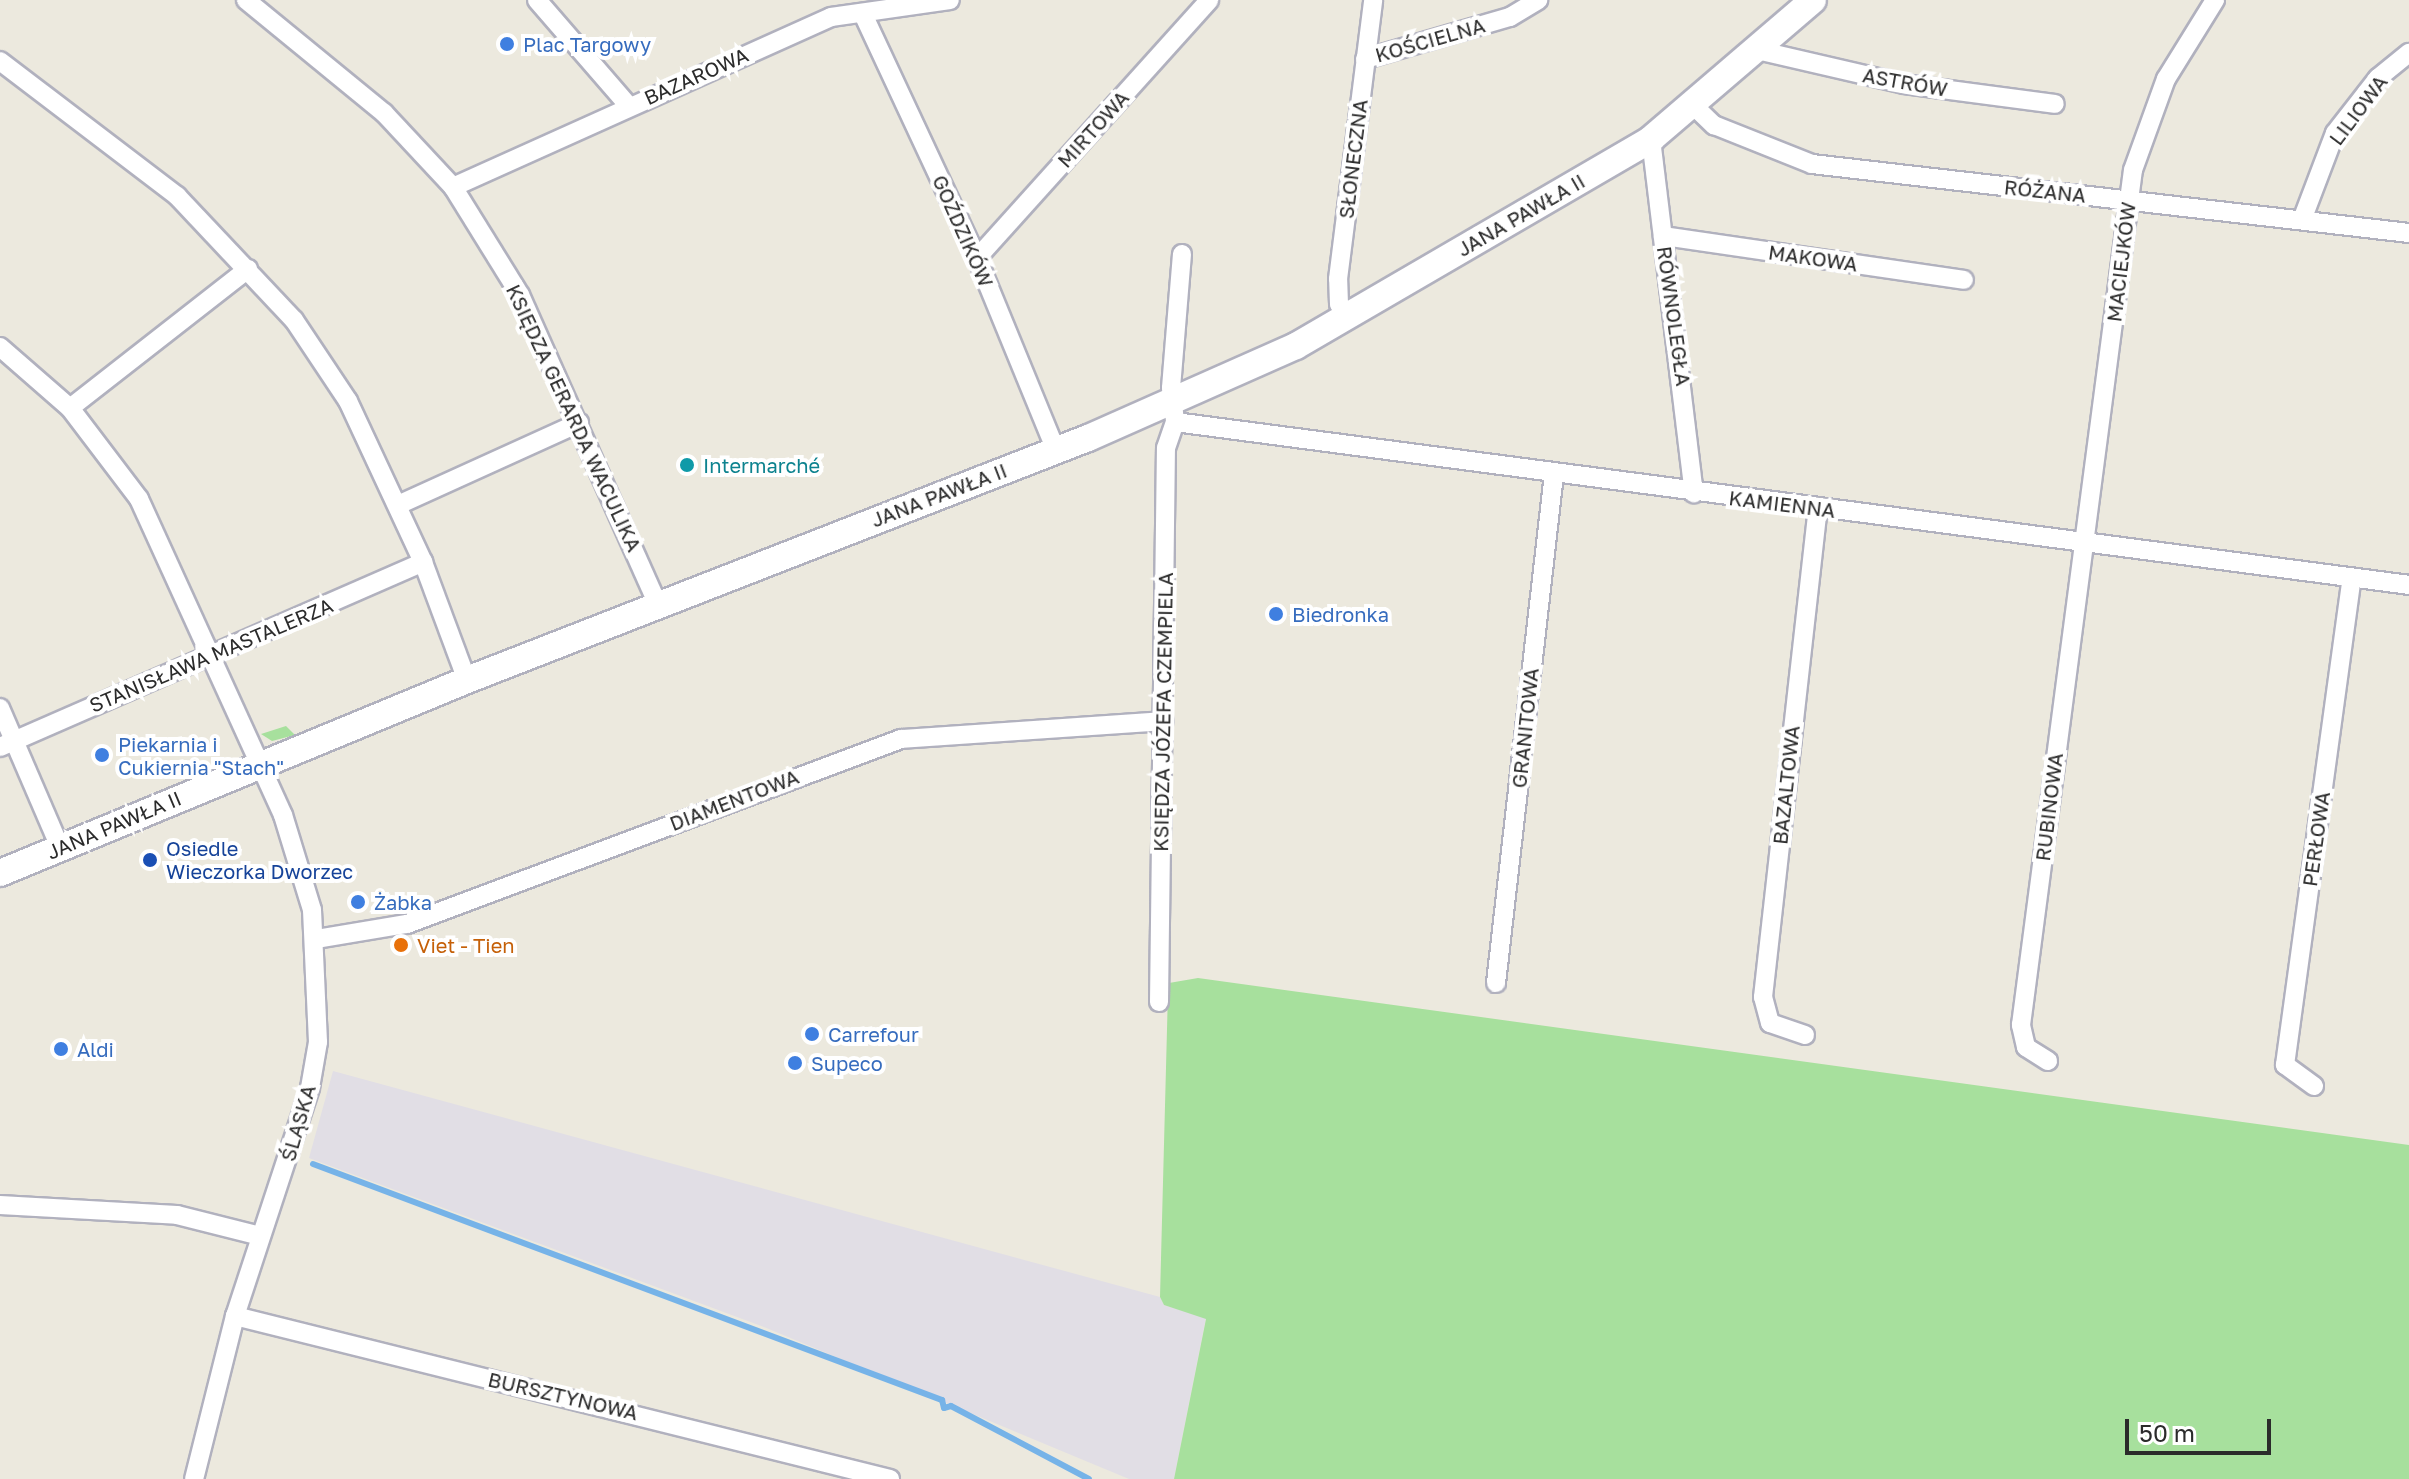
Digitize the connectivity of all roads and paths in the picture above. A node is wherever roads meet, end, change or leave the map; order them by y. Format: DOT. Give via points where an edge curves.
graph roads {
  1 [pos="246,0"];
  2 [pos="537,0"];
  3 [pos="950,0"];
  4 [pos="1209,0"];
  5 [pos="1373,0"];
  6 [pos="1538,0"];
  7 [pos="1813,0"];
  8 [pos="2215,0"];
  9 [pos="863,14"];
  10 [pos="1757,50"];
  11 [pos="2409,53"];
  12 [pos="1365,59"];
  13 [pos="0,61"];
  14 [pos="2055,104"];
  15 [pos="628,105"];
  16 [pos="1694,106"];
  17 [pos="1651,139"];
  18 [pos="453,187"];
  19 [pos="2129,201"];
  20 [pos="2302,220"];
  21 [pos="2409,233"];
  22 [pos="1663,236"];
  23 [pos="1182,254"];
  24 [pos="977,258"];
  25 [pos="248,269"];
  26 [pos="1964,280"];
  27 [pos="1347,316"];
  28 [pos="0,347"];
  29 [pos="70,408"];
  30 [pos="1173,413"];
  31 [pos="579,423"];
  32 [pos="1056,451"];
  33 [pos="1554,474"];
  34 [pos="1694,493"];
  35 [pos="398,505"];
  36 [pos="1818,508"];
  37 [pos="2085,542"];
  38 [pos="423,562"];
  39 [pos="2352,578"];
  40 [pos="2409,585"];
  41 [pos="658,605"];
  42 [pos="213,654"];
  43 [pos="467,680"];
  44 [pos="0,708"];
  45 [pos="1163,721"];
  46 [pos="8,743"];
  47 [pos="261,763"];
  48 [pos="60,847"];
  49 [pos="0,873"];
  50 [pos="317,939"];
  51 [pos="1496,983"];
  52 [pos="1159,1002"];
  53 [pos="1805,1035"];
  54 [pos="2048,1061"];
  55 [pos="2314,1086"];
  56 [pos="0,1205"];
  57 [pos="260,1236"];
  58 [pos="235,1316"];
  59 [pos="194,1479"];
  60 [pos="890,1479"];
  1 -- 18 [label="street, KSIĘDZA GERARDA WACULIKA" via="384,113"];
  2 -- 15 [label="street"];
  3 -- 9 [label="street, BAZAROWA"];
  4 -- 24 [label="street, MIRTOWA"];
  5 -- 12 [label="street, SŁONECZNA"];
  6 -- 12 [label="street, KOŚCIELNA" via="1510,17"];
  7 -- 10 [label="street, JANA PAWŁA II"];
  8 -- 19 [label="street, MACIEJKÓW" via="2166,79 2133,170"];
  9 -- 15 [label="street, BAZAROWA" via="831,17"];
  9 -- 24 [label="street, GOŹDZIKÓW"];
  10 -- 14 [label="street, ASTRÓW" via="1904,84"];
  10 -- 16 [label="street, JANA PAWŁA II"];
  11 -- 20 [label="street, LILIOWA" via="2378,78 2335,133"];
  12 -- 27 [label="street, SŁONECZNA" via="1338,279 1339,304"];
  13 -- 25 [label="street" via="177,196"];
  15 -- 18 [label="street, BAZAROWA"];
  16 -- 17 [label="street, JANA PAWŁA II"];
  16 -- 19 [label="street, RÓŻANA" via="1714,125 1812,164"];
  17 -- 22 [label="street, RÓWNOLEGŁA"];
  17 -- 27 [label="street, JANA PAWŁA II"];
  18 -- 31 [label="street, KSIĘDZA GERARDA WACULIKA" via="520,295"];
  19 -- 20 [label="street, RÓŻANA"];
  19 -- 37 [label="street, MACIEJKÓW"];
  20 -- 21 [label="street, RÓŻANA"];
  22 -- 26 [label="street, MAKOWA"];
  22 -- 34 [label="street, RÓWNOLEGŁA"];
  23 -- 30 [label="street, KSIĘDZA JÓZEFA CZEMPIELA"];
  24 -- 32 [label="street, GOŹDZIKÓW"];
  25 -- 29 [label="street"];
  25 -- 35 [label="street" via="294,320 348,401"];
  27 -- 30 [label="street, JANA PAWŁA II"];
  28 -- 29 [label="street, ŚLĄSKA"];
  29 -- 42 [label="street, ŚLĄSKA" via="139,499"];
  30 -- 32 [label="street, JANA PAWŁA II"];
  30 -- 33 [label="street, KAMIENNA"];
  30 -- 45 [label="street, KSIĘDZA JÓZEFA CZEMPIELA" via="1166,448"];
  31 -- 35 [label="street"];
  31 -- 41 [label="street, KSIĘDZA GERARDA WACULIKA"];
  32 -- 41 [label="street, JANA PAWŁA II"];
  33 -- 34 [label="street, KAMIENNA"];
  33 -- 51 [label="street, GRANITOWA"];
  34 -- 36 [label="street, KAMIENNA"];
  35 -- 38 [label="street"];
  36 -- 37 [label="street, KAMIENNA"];
  36 -- 53 [label="street, BAZALTOWA" via="1763,997 1770,1023"];
  37 -- 39 [label="street, KAMIENNA"];
  37 -- 54 [label="street, RUBINOWA" via="2021,1025 2026,1047"];
  38 -- 42 [label="street, STANISŁAWA MASTALERZA"];
  38 -- 43 [label="street"];
  39 -- 40 [label="street, KAMIENNA"];
  39 -- 55 [label="street, PERŁOWA" via="2285,1065"];
  41 -- 43 [label="street, JANA PAWŁA II"];
  42 -- 46 [label="street, STANISŁAWA MASTALERZA"];
  42 -- 47 [label="street, ŚLĄSKA"];
  43 -- 47 [label="street, JANA PAWŁA II"];
  44 -- 46 [label="street"];
  45 -- 50 [label="street, DIAMENTOWA" via="901,739 407,924"];
  45 -- 52 [label="street, KSIĘDZA JÓZEFA CZEMPIELA"];
  46 -- 48 [label="street"];
  47 -- 48 [label="street, JANA PAWŁA II"];
  47 -- 50 [label="street, ŚLĄSKA" via="292,835"];
  48 -- 49 [label="street, JANA PAWŁA II"];
  50 -- 57 [label="street, ŚLĄSKA" via="318,1042 310,1088"];
  56 -- 57 [label="street" via="144,1212"];
  57 -- 58 [label="street, ŚLĄSKA"];
  58 -- 59 [label="street, ŚLĄSKA"];
  58 -- 60 [label="street, BURSZTYNOWA"];
}
